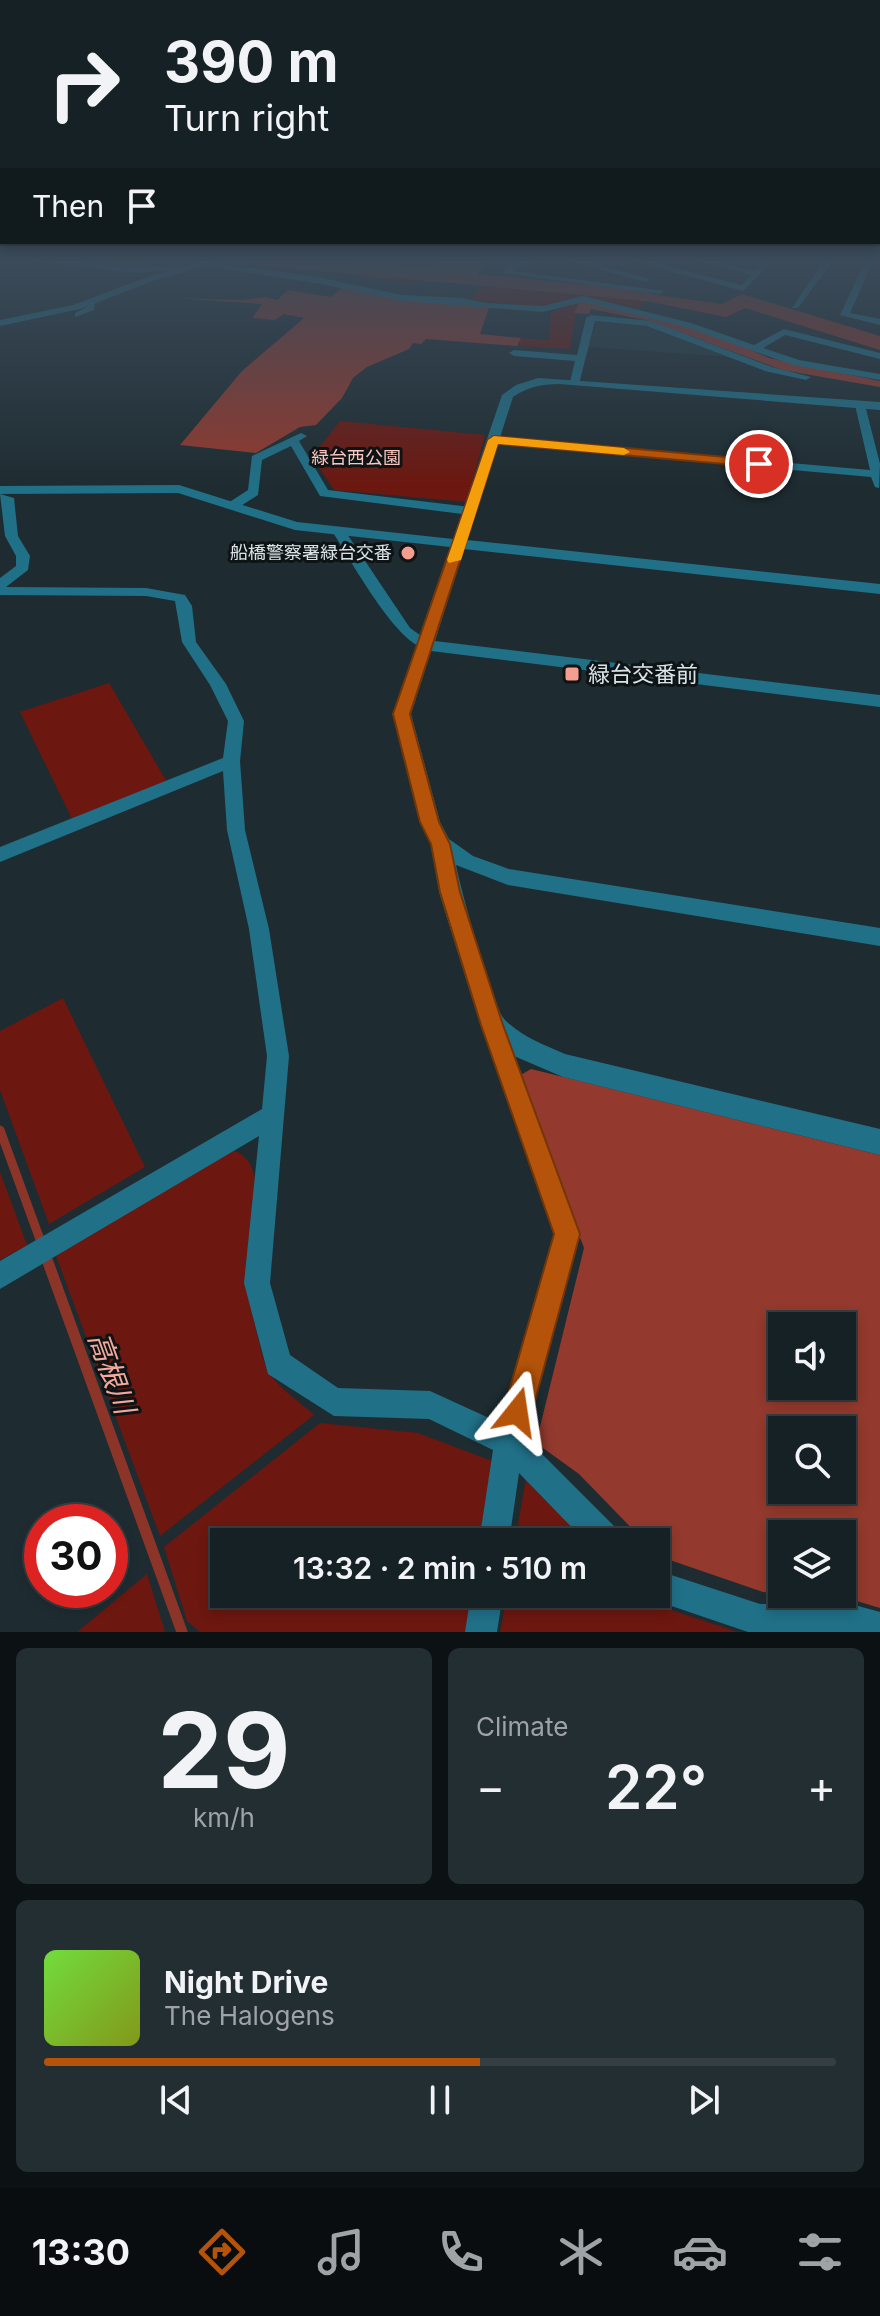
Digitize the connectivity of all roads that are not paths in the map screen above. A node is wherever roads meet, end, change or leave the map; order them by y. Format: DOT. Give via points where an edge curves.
graph roads {
  1 [pos="586,335"];
  2 [pos="677,335"];
  3 [pos="720,335"];
  4 [pos="778,335"];
  5 [pos="797,335"];
  6 [pos="754,349"];
  7 [pos="514,353"];
  8 [pos="880,356"];
  9 [pos="580,358"];
  10 [pos="879,376"];
  11 [pos="575,382"];
  12 [pos="852,385"];
  13 [pos="860,405"];
  14 [pos="880,406"];
  15 [pos="494,440"];
  16 [pos="878,480"];
  17 [pos="0,490"];
  18 [pos="0,498"];
  19 [pos="232,506"];
  20 [pos="470,511"];
  21 [pos="338,531"];
  22 [pos="459,544"];
  23 [pos="0,588"];
  24 [pos="880,589"];
  25 [pos="425,645"];
  26 [pos="880,701"];
  27 [pos="231,761"];
  28 [pos="441,844"];
  29 [pos="0,855"];
  30 [pos="880,937"];
  31 [pos="492,1025"];
  32 [pos="273,1115"];
  33 [pos="880,1142"];
  34 [pos="0,1276"];
  35 [pos="509,1442"];
  36 [pos="496,1528"];
  37 [pos="594,1528"];
  38 [pos="670,1591"];
  39 [pos="485,1608"];
  40 [pos="880,1628"];
  41 [pos="481,1632"];
  1 -- 9 [label="street"];
  2 -- 12 [label="street" via="769,369"];
  3 -- 6 [label="street"];
  4 -- 6 [label="street"];
  5 -- 8 [label="street"];
  6 -- 10 [label="street" via="797,363"];
  7 -- 9 [label="street"];
  9 -- 11 [label="street"];
  11 -- 13 [label="street"];
  11 -- 15 [label="street" via="538,381 508,395"];
  13 -- 14 [label="street"];
  13 -- 16 [label="street"];
  15 -- 16 [label="street"];
  15 -- 20 [label="street"];
  17 -- 19 [label="street" via="162,487"];
  18 -- 23 [label="street" via="8,498 11,537 23,556 23,567"];
  19 -- 20 [label="street" via="254,492 256,458 297,438 324,493"];
  19 -- 21 [label="street" via="281,523"];
  20 -- 22 [label="street"];
  21 -- 22 [label="street"];
  21 -- 25 [label="street" via="405,631"];
  22 -- 24 [label="street"];
  22 -- 25 [label="street"];
  23 -- 27 [label="street" via="146,592 180,598 189,642 236,721"];
  25 -- 26 [label="street"];
  25 -- 28 [label="street" via="402,714 430,822"];
  27 -- 29 [label="street"];
  27 -- 32 [label="street" via="236,830 259,929 278,1056"];
  28 -- 30 [label="street" via="466,862 508,877"];
  28 -- 31 [label="street" via="450,892"];
  31 -- 33 [label="street" via="523,1048 563,1065"];
  31 -- 35 [label="street" via="567,1234"];
  32 -- 34 [label="street"];
  32 -- 35 [label="street" via="257,1283 278,1364 334,1402 430,1405"];
  35 -- 36 [label="street"];
  35 -- 37 [label="street"];
  38 -- 40 [label="street" via="760,1620 851,1620"];
  39 -- 41 [label="street"];
}
